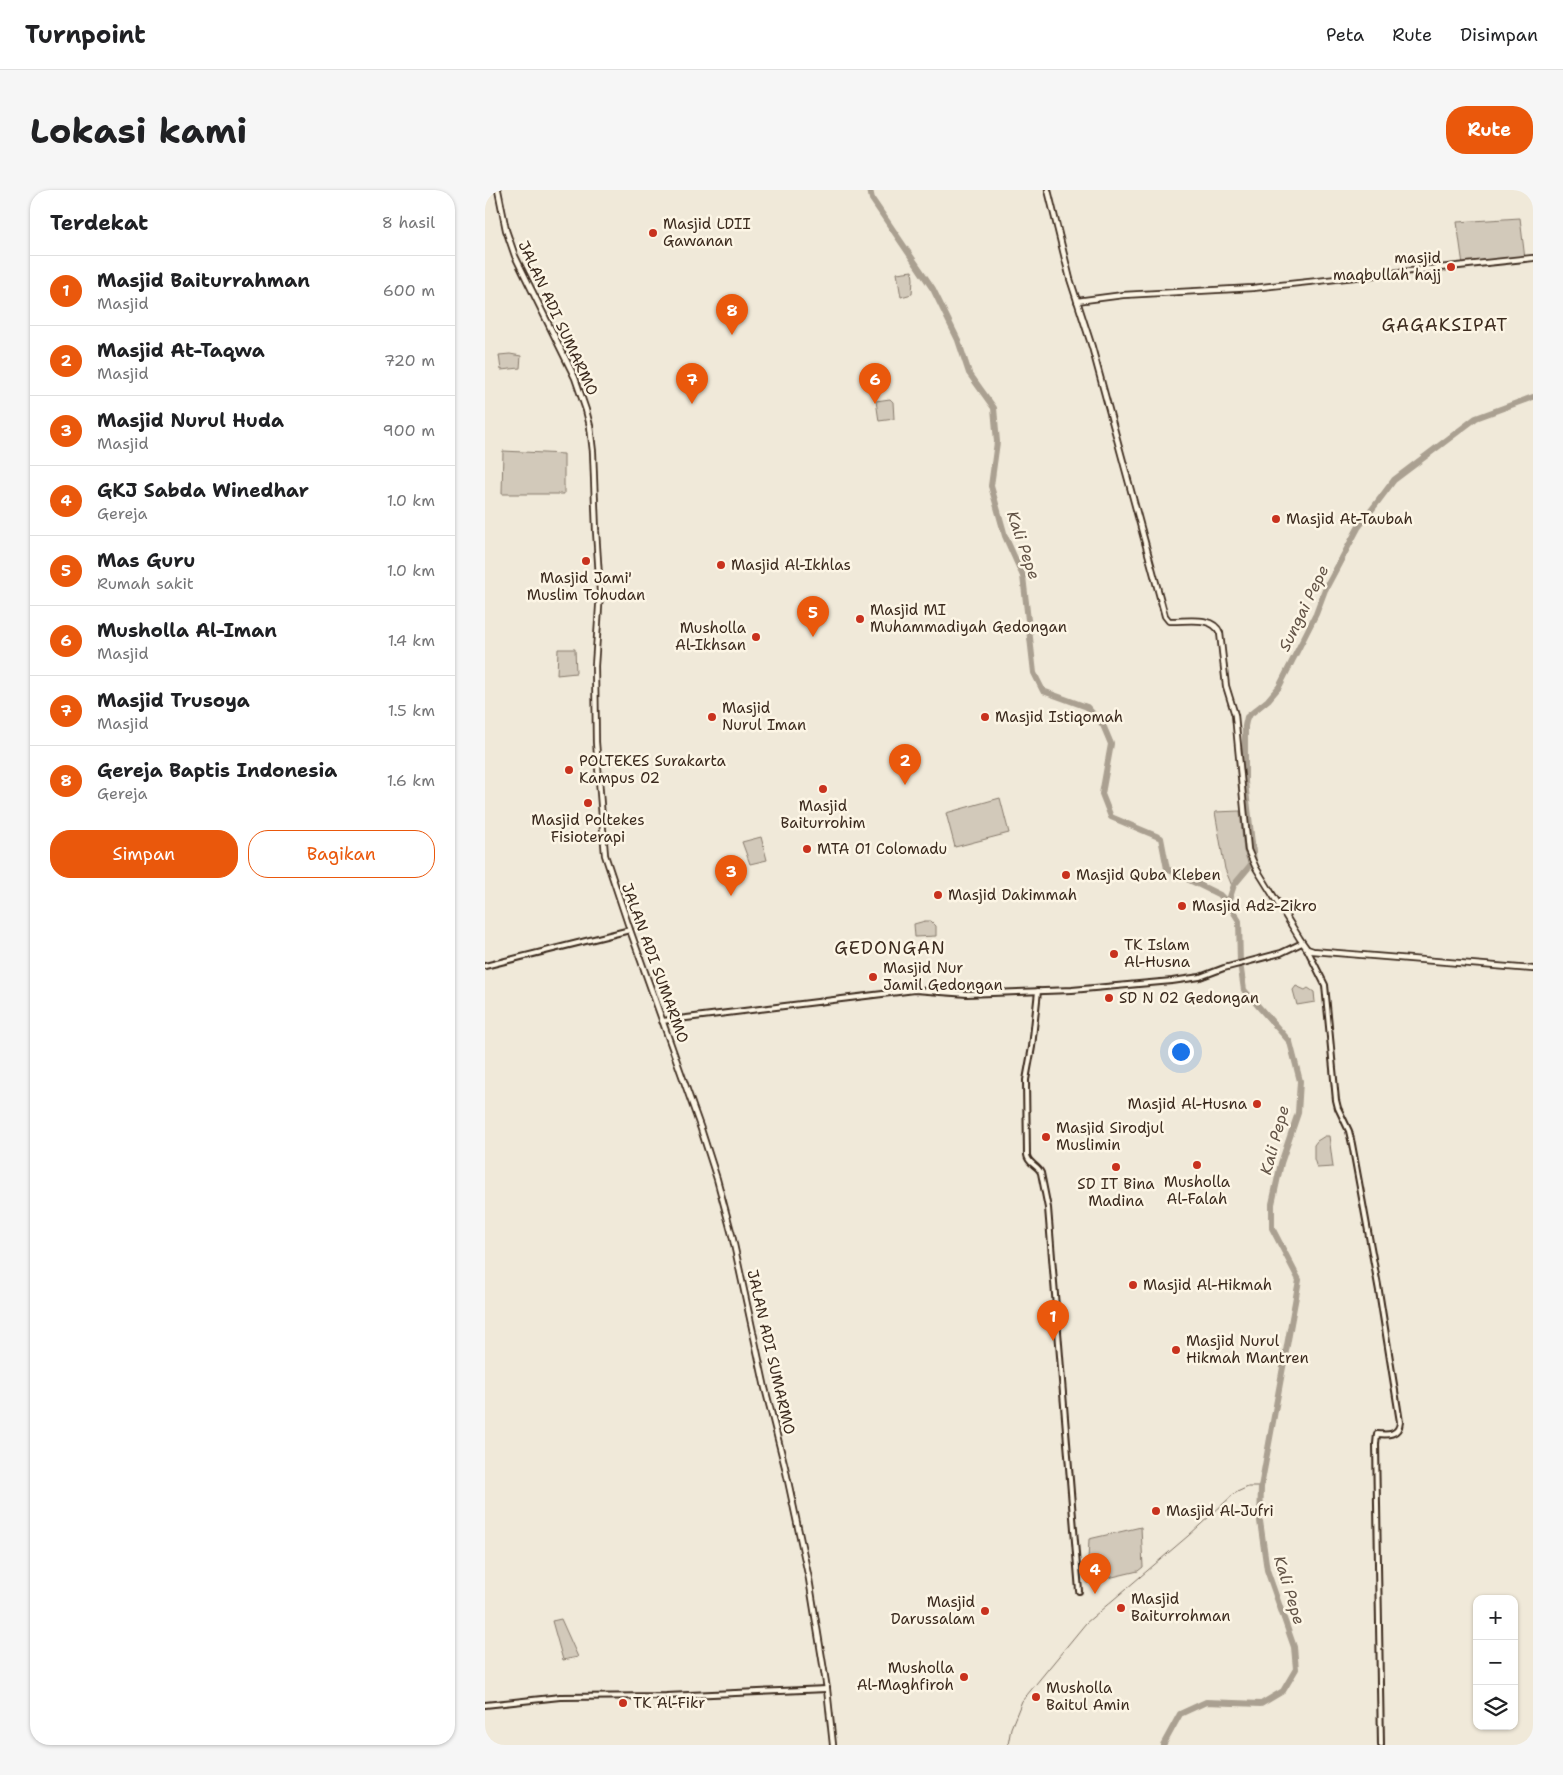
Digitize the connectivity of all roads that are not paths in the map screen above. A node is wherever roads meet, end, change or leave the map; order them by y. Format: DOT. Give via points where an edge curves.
graph roads {
  1 [pos="498,190"];
  2 [pos="1048,190"];
  3 [pos="1533,258"];
  4 [pos="1077,301"];
  5 [pos="629,930"];
  6 [pos="1302,943"];
  7 [pos="1307,949"];
  8 [pos="485,966"];
  9 [pos="1533,968"];
  10 [pos="1038,991"];
  11 [pos="662,1021"];
  12 [pos="1079,1591"];
  13 [pos="827,1689"];
  14 [pos="485,1706"];
  15 [pos="833,1745"];
  16 [pos="1381,1745"];
  1 -- 5 [label="main road, JALAN ADI SUMARMO" via="511,248 575,378 590,426 601,592 595,674 598,767 605,855"];
  2 -- 4 [label="main road"];
  3 -- 4 [label="main road" via="1253,288"];
  4 -- 6 [label="main road" via="1165,616 1172,621 1212,623 1220,633 1226,686 1235,715 1247,841 1252,862"];
  5 -- 8 [label="street"];
  5 -- 11 [label="main road, JALAN ADI SUMARMO"];
  6 -- 7 [label="main road"];
  6 -- 10 [label="street" via="1281,953 1195,978"];
  7 -- 9 [label="main road"];
  7 -- 16 [label="street" via="1325,985 1337,1106 1352,1144 1400,1422 1397,1432 1377,1434 1376,1444"];
  10 -- 11 [label="street" via="967,994 915,990"];
  10 -- 12 [label="street" via="1026,1080 1027,1159 1039,1168 1048,1208"];
  11 -- 13 [label="main road, JALAN ADI SUMARMO" via="701,1129 733,1239 801,1535"];
  13 -- 14 [label="street" via="567,1696"];
  13 -- 15 [label="main road, JALAN ADI SUMARMO"];
}
